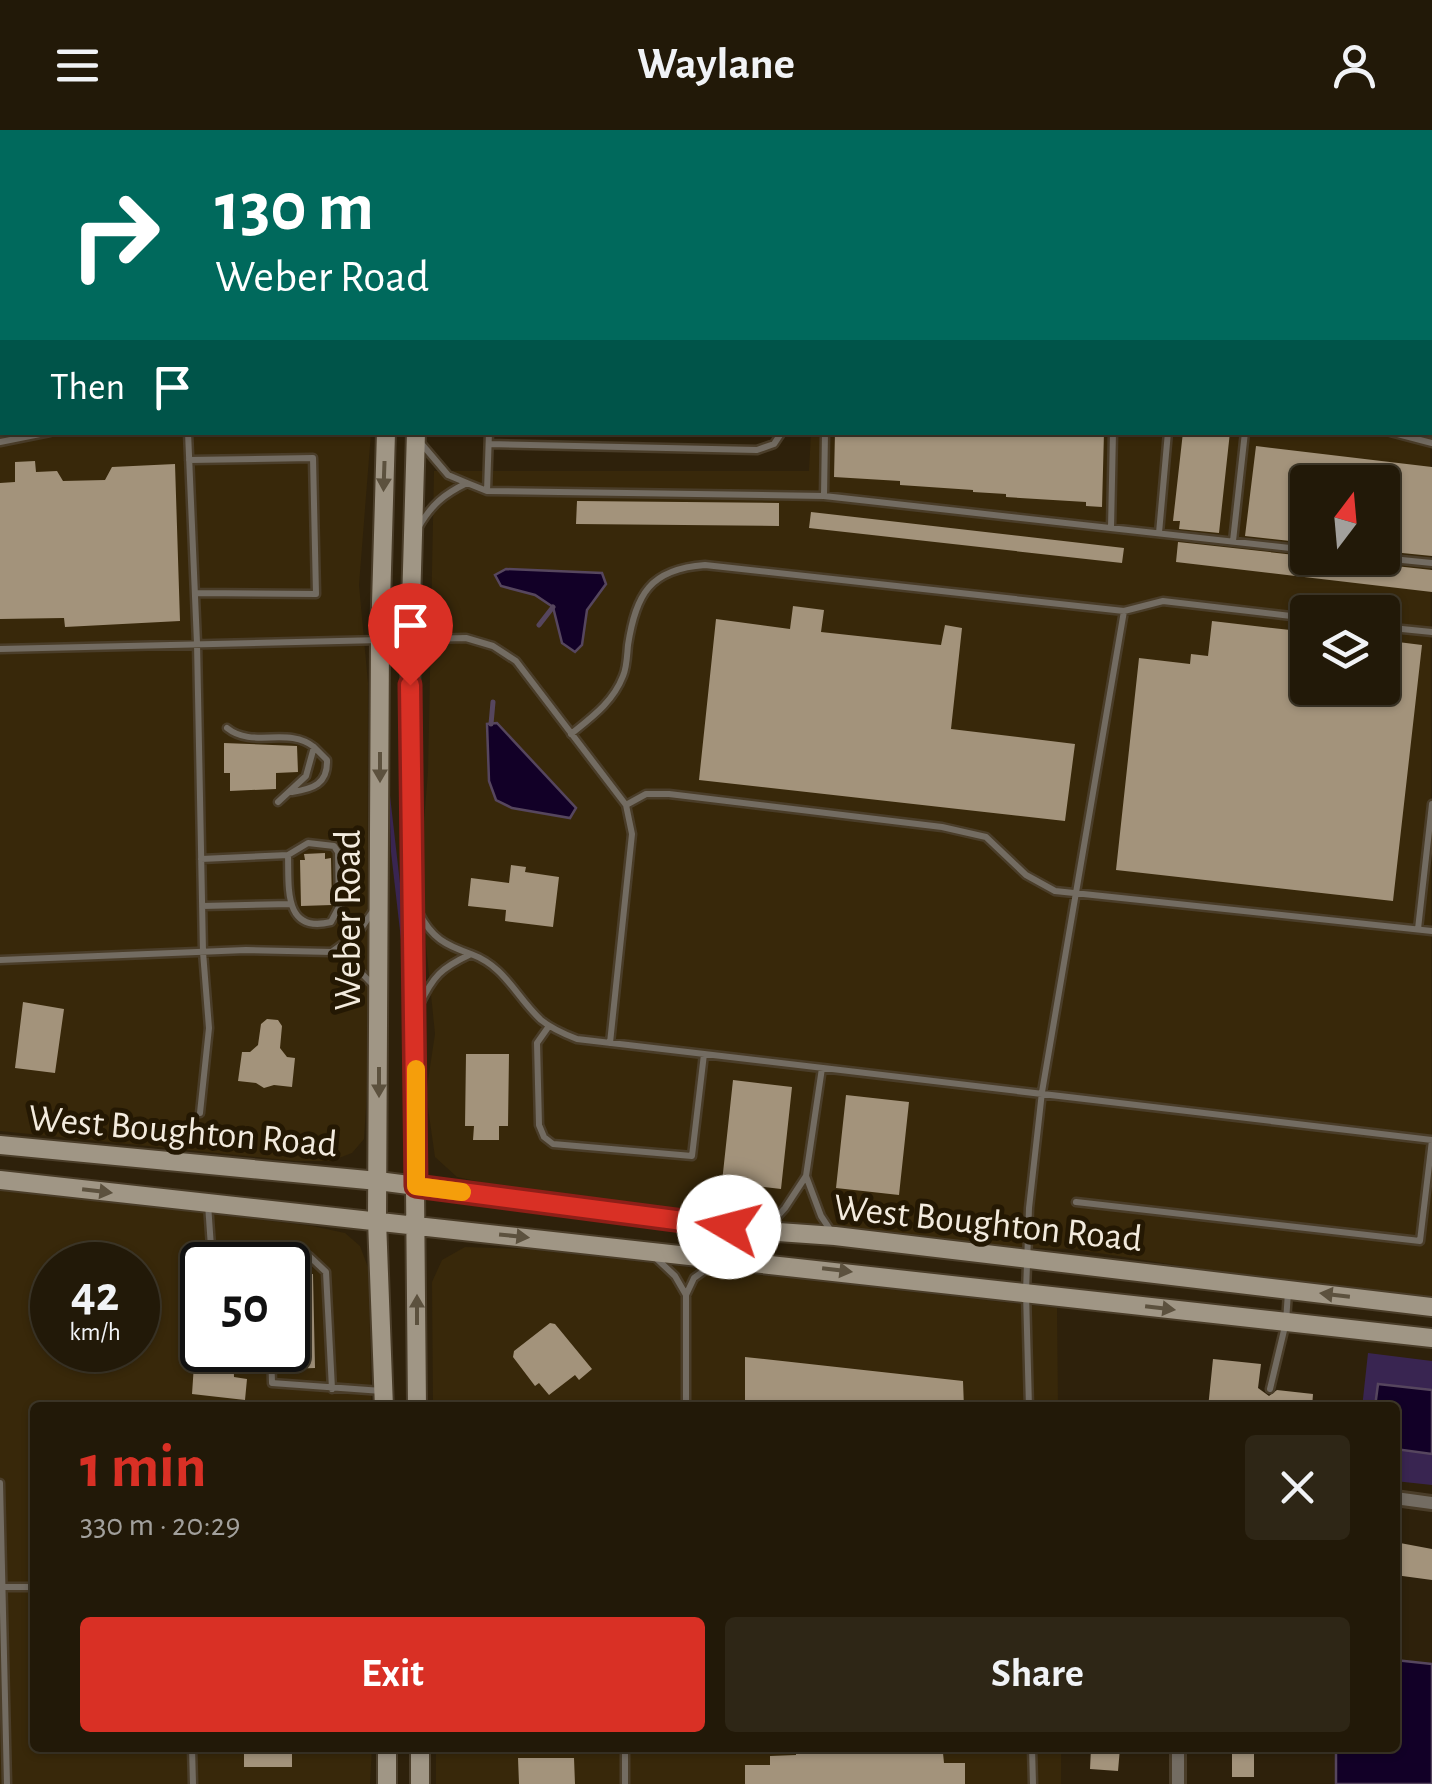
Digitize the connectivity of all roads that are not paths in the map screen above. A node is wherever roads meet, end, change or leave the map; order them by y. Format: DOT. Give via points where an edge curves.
graph roads {
  1 [pos="35,435"];
  2 [pos="188,435"];
  3 [pos="383,435"];
  4 [pos="416,435"];
  5 [pos="417,435"];
  6 [pos="489,435"];
  7 [pos="780,435"];
  8 [pos="826,435"];
  9 [pos="1113,435"];
  10 [pos="1168,435"];
  11 [pos="1245,435"];
  12 [pos="1401,435"];
  13 [pos="0,442"];
  14 [pos="1432,443"];
  15 [pos="488,444"];
  16 [pos="189,460"];
  17 [pos="467,483"];
  18 [pos="487,490"];
  19 [pos="824,496"];
  20 [pos="1111,528"];
  21 [pos="1160,533"];
  22 [pos="413,537"];
  23 [pos="1232,541"];
  24 [pos="1290,548"];
  25 [pos="1400,560"];
  26 [pos="1432,563"];
  27 [pos="195,593"];
  28 [pos="1124,610"];
  29 [pos="1290,616"];
  30 [pos="1400,629"];
  31 [pos="1432,632"];
  32 [pos="380,638"];
  33 [pos="410,638"];
  34 [pos="197,643"];
  35 [pos="0,649"];
  36 [pos="227,728"];
  37 [pos="571,734"];
  38 [pos="314,747"];
  39 [pos="291,792"];
  40 [pos="278,802"];
  41 [pos="1432,804"];
  42 [pos="626,805"];
  43 [pos="288,855"];
  44 [pos="201,859"];
  45 [pos="1075,893"];
  46 [pos="379,900"];
  47 [pos="413,902"];
  48 [pos="290,904"];
  49 [pos="202,906"];
  50 [pos="1418,929"];
  51 [pos="1432,930"];
  52 [pos="203,952"];
  53 [pos="332,952"];
  54 [pos="471,954"];
  55 [pos="0,960"];
  56 [pos="379,994"];
  57 [pos="416,1012"];
  58 [pos="550,1026"];
  59 [pos="610,1043"];
  60 [pos="704,1054"];
  61 [pos="822,1068"];
  62 [pos="1042,1092"];
  63 [pos="200,1112"];
  64 [pos="1432,1140"];
  65 [pos="0,1145"];
  66 [pos="806,1176"];
  67 [pos="0,1180"];
  68 [pos="378,1181"];
  69 [pos="416,1186"];
  70 [pos="1076,1202"];
  71 [pos="208,1203"];
  72 [pos="377,1220"];
  73 [pos="417,1225"];
  74 [pos="764,1232"];
  75 [pos="834,1236"];
  76 [pos="211,1242"];
  77 [pos="643,1250"];
  78 [pos="310,1257"];
  79 [pos="735,1258"];
  80 [pos="1028,1259"];
  81 [pos="1288,1288"];
  82 [pos="1026,1292"];
  83 [pos="686,1294"];
  84 [pos="1432,1307"];
  85 [pos="1286,1322"];
  86 [pos="1432,1338"];
  87 [pos="272,1372"];
  88 [pos="1270,1389"];
  89 [pos="332,1390"];
  90 [pos="383,1399"];
  91 [pos="417,1402"];
  92 [pos="686,1402"];
  93 [pos="1029,1402"];
  94 [pos="0,1483"];
  95 [pos="1400,1499"];
  96 [pos="1432,1503"];
  97 [pos="2,1586"];
  98 [pos="30,1587"];
  99 [pos="192,1752"];
  100 [pos="387,1752"];
  101 [pos="420,1752"];
  102 [pos="625,1752"];
  103 [pos="1032,1752"];
  104 [pos="1178,1752"];
  105 [pos="7,1784"];
  106 [pos="192,1784"];
  107 [pos="386,1784"];
  108 [pos="420,1784"];
  109 [pos="626,1784"];
  110 [pos="1033,1784"];
  111 [pos="1178,1784"];
  1 -- 13 [label="lane"];
  2 -- 16 [label="lane"];
  3 -- 32 [label="main road, Weber Road, one-way"];
  4 -- 22 [label="main road, Weber Road"];
  5 -- 17 [label="lane" via="448,475"];
  6 -- 15 [label="lane"];
  7 -- 15 [label="lane" via="757,450"];
  8 -- 19 [label="lane"];
  9 -- 20 [label="lane"];
  10 -- 21 [label="lane"];
  11 -- 23 [label="lane"];
  12 -- 14 [label="lane"];
  15 -- 18 [label="lane"];
  16 -- 27 [label="lane"];
  16 -- 27 [label="lane" via="313,458 316,594"];
  17 -- 18 [label="lane"];
  17 -- 22 [label="lane" via="430,507"];
  18 -- 19 [label="lane"];
  19 -- 20 [label="lane"];
  20 -- 21 [label="lane"];
  21 -- 23 [label="lane"];
  22 -- 33 [label="main road, Weber Road"];
  23 -- 24 [label="lane"];
  25 -- 26 [label="lane"];
  27 -- 34 [label="lane"];
  28 -- 29 [label="lane" via="1163,601"];
  28 -- 37 [label="lane" via="680,566 642,594 624,675 606,705"];
  28 -- 45 [label="lane"];
  30 -- 31 [label="lane"];
  32 -- 33 [label="lane"];
  32 -- 34 [label="lane"];
  32 -- 46 [label="main road, Weber Road, one-way"];
  33 -- 37 [label="lane" via="466,638 494,646 516,661"];
  33 -- 47 [label="main road, Weber Road"];
  34 -- 35 [label="lane"];
  34 -- 44 [label="lane"];
  36 -- 38 [label="lane" via="238,737 292,736"];
  37 -- 42 [label="lane"];
  38 -- 39 [label="lane" via="306,776"];
  38 -- 39 [label="lane" via="327,760 324,777 312,788"];
  39 -- 40 [label="lane"];
  41 -- 50 [label="lane"];
  42 -- 45 [label="lane" via="646,794 669,794 966,830 986,837 1040,884"];
  42 -- 59 [label="lane" via="632,834"];
  43 -- 44 [label="lane"];
  43 -- 48 [label="lane"];
  43 -- 48 [label="lane" via="304,844 334,846 340,907 327,923 305,922"];
  44 -- 49 [label="lane"];
  45 -- 50 [label="lane"];
  45 -- 62 [label="lane"];
  46 -- 53 [label="lane" via="358,933"];
  46 -- 56 [label="main road, Weber Road"];
  47 -- 54 [label="lane" via="442,944"];
  47 -- 57 [label="main road, Weber Road"];
  48 -- 49 [label="lane"];
  49 -- 52 [label="lane"];
  50 -- 51 [label="lane"];
  52 -- 53 [label="lane"];
  52 -- 55 [label="lane"];
  52 -- 63 [label="lane" via="210,1028"];
  53 -- 56 [label="lane" via="363,972"];
  54 -- 57 [label="lane" via="444,967"];
  54 -- 58 [label="lane" via="490,961"];
  56 -- 68 [label="main road, Weber Road, one-way"];
  57 -- 69 [label="main road, Weber Road"];
  58 -- 59 [label="lane"];
  58 -- 60 [label="lane" via="537,1043 539,1126 554,1144 692,1156"];
  59 -- 60 [label="lane"];
  60 -- 61 [label="lane"];
  61 -- 62 [label="lane"];
  61 -- 66 [label="lane"];
  62 -- 64 [label="lane"];
  62 -- 80 [label="lane"];
  64 -- 70 [label="lane" via="1420,1241"];
  65 -- 68 [label="main road, West Boughton Road"];
  66 -- 74 [label="lane"];
  66 -- 75 [label="lane"];
  67 -- 71 [label="main road, West Boughton Road, one-way"];
  68 -- 69 [label="main road, West Boughton Road"];
  68 -- 72 [label="main road, Weber Road"];
  69 -- 73 [label="main road, Weber Road"];
  69 -- 74 [label="main road, West Boughton Road"];
  71 -- 72 [label="main road, West Boughton Road"];
  71 -- 76 [label="lane"];
  72 -- 73 [label="main road, West Boughton Road"];
  72 -- 90 [label="main road, Weber Road"];
  73 -- 77 [label="main road, West Boughton Road, one-way"];
  91 -- 73 [label="main road, Weber Road, one-way"];
  74 -- 75 [label="main road, West Boughton Road"];
  75 -- 80 [label="main road, West Boughton Road"];
  77 -- 79 [label="main road, West Boughton Road"];
  77 -- 83 [label="lane" via="665,1264"];
  78 -- 89 [label="lane" via="326,1272"];
  79 -- 82 [label="main road, West Boughton Road, one-way"];
  79 -- 83 [label="lane" via="706,1268"];
  80 -- 81 [label="main road, West Boughton Road"];
  80 -- 82 [label="lane"];
  84 -- 81 [label="main road, West Boughton Road, one-way"];
  81 -- 85 [label="lane"];
  82 -- 85 [label="main road, West Boughton Road, one-way"];
  82 -- 93 [label="lane"];
  83 -- 92 [label="lane"];
  85 -- 86 [label="main road, West Boughton Road"];
  85 -- 88 [label="lane"];
  87 -- 89 [label="lane" via="272,1383"];
  89 -- 90 [label="lane"];
  94 -- 97 [label="lane"];
  95 -- 96 [label="street"];
  97 -- 98 [label="lane"];
  97 -- 105 [label="lane"];
  99 -- 106 [label="lane"];
  100 -- 107 [label="main road"];
  101 -- 108 [label="main road"];
  102 -- 109 [label="lane"];
  103 -- 110 [label="lane"];
  104 -- 111 [label="street"];
}
